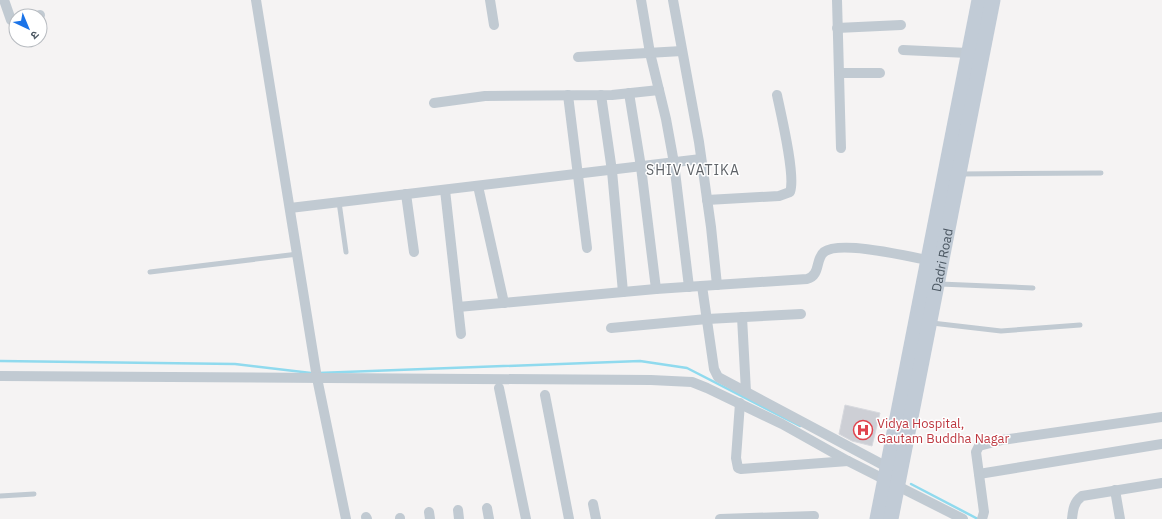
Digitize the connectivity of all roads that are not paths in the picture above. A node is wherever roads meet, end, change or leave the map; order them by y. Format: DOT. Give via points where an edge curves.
graph roads {
  1 [pos="4,0"];
  2 [pos="256,0"];
  3 [pos="490,0"];
  4 [pos="641,0"];
  5 [pos="673,0"];
  6 [pos="837,0"];
  7 [pos="979,0"];
  8 [pos="993,0"];
  9 [pos="8,11"];
  10 [pos="494,25"];
  11 [pos="901,25"];
  12 [pos="837,28"];
  13 [pos="904,50"];
  14 [pos="682,51"];
  15 [pos="650,53"];
  16 [pos="968,53"];
  17 [pos="578,57"];
  18 [pos="839,72"];
  19 [pos="880,73"];
  20 [pos="659,90"];
  21 [pos="628,93"];
  22 [pos="568,95"];
  23 [pos="601,95"];
  24 [pos="777,95"];
  25 [pos="434,103"];
  26 [pos="841,148"];
  27 [pos="701,159"];
  28 [pos="674,163"];
  29 [pos="641,167"];
  30 [pos="612,171"];
  31 [pos="1101,173"];
  32 [pos="958,174"];
  33 [pos="578,175"];
  34 [pos="478,186"];
  35 [pos="445,190"];
  36 [pos="406,194"];
  37 [pos="707,200"];
  38 [pos="339,202"];
  39 [pos="290,208"];
  40 [pos="587,248"];
  41 [pos="346,252"];
  42 [pos="414,252"];
  43 [pos="298,254"];
  44 [pos="927,260"];
  45 [pos="150,272"];
  46 [pos="937,283"];
  47 [pos="717,285"];
  48 [pos="702,286"];
  49 [pos="689,287"];
  50 [pos="1034,288"];
  51 [pos="656,289"];
  52 [pos="623,292"];
  53 [pos="504,303"];
  54 [pos="458,307"];
  55 [pos="801,314"];
  56 [pos="742,317"];
  57 [pos="707,319"];
  58 [pos="929,323"];
  59 [pos="1080,325"];
  60 [pos="611,328"];
  61 [pos="460,334"];
  62 [pos="317,375"];
  63 [pos="0,376"];
  64 [pos="499,388"];
  65 [pos="746,392"];
  66 [pos="545,395"];
  67 [pos="740,403"];
  68 [pos="1162,417"];
  69 [pos="1162,444"];
  70 [pos="848,461"];
  71 [pos="979,474"];
  72 [pos="889,477"];
  73 [pos="1162,483"];
  74 [pos="1115,490"];
  75 [pos="34,494"];
  76 [pos="0,496"];
  77 [pos="593,504"];
  78 [pos="487,508"];
  79 [pos="814,516"];
  80 [pos="594,518"];
  81 [pos="982,518"];
  82 [pos="346,519"];
  83 [pos="489,519"];
  84 [pos="526,519"];
  85 [pos="569,519"];
  86 [pos="720,519"];
  87 [pos="877,519"];
  88 [pos="891,519"];
  89 [pos="963,519"];
  90 [pos="1072,519"];
  91 [pos="1120,519"];
  1 -- 9 [label="street"];
  2 -- 39 [label="street"];
  3 -- 10 [label="street"];
  4 -- 15 [label="street"];
  5 -- 14 [label="street"];
  6 -- 12 [label="street"];
  7 -- 16 [label="street, Dadri Road"];
  8 -- 32 [label="street, Dadri Road"];
  11 -- 12 [label="street"];
  12 -- 18 [label="street"];
  13 -- 16 [label="street"];
  14 -- 15 [label="street"];
  14 -- 27 [label="street"];
  15 -- 17 [label="street"];
  15 -- 20 [label="street"];
  16 -- 44 [label="street, Dadri Road"];
  18 -- 19 [label="street"];
  18 -- 26 [label="street"];
  20 -- 21 [label="street"];
  20 -- 28 [label="street"];
  21 -- 23 [label="street"];
  21 -- 29 [label="street"];
  22 -- 23 [label="street"];
  22 -- 25 [label="street" via="485,96"];
  22 -- 33 [label="street"];
  23 -- 30 [label="street"];
  24 -- 37 [label="street" via="790,171 790,192 779,196"];
  27 -- 28 [label="street"];
  27 -- 37 [label="street"];
  28 -- 29 [label="street"];
  28 -- 49 [label="street"];
  29 -- 30 [label="street"];
  29 -- 51 [label="street"];
  30 -- 33 [label="street"];
  30 -- 52 [label="street"];
  31 -- 32 [label="lane"];
  32 -- 46 [label="street, Dadri Road"];
  33 -- 34 [label="street"];
  33 -- 40 [label="street"];
  34 -- 35 [label="street"];
  34 -- 53 [label="street"];
  35 -- 36 [label="street"];
  35 -- 54 [label="street"];
  36 -- 38 [label="street"];
  36 -- 42 [label="street"];
  37 -- 47 [label="street"];
  38 -- 39 [label="street"];
  38 -- 41 [label="lane"];
  39 -- 43 [label="street"];
  43 -- 45 [label="lane"];
  43 -- 62 [label="street"];
  44 -- 47 [label="street" via="865,248 831,249 825,251 814,275 807,279"];
  44 -- 72 [label="street, Dadri Road"];
  46 -- 50 [label="lane"];
  46 -- 58 [label="street, Dadri Road"];
  47 -- 48 [label="street"];
  48 -- 49 [label="street"];
  48 -- 57 [label="street"];
  49 -- 51 [label="street"];
  51 -- 52 [label="street"];
  52 -- 53 [label="street"];
  53 -- 54 [label="street"];
  54 -- 61 [label="street"];
  55 -- 56 [label="street"];
  56 -- 57 [label="street"];
  56 -- 65 [label="street"];
  57 -- 60 [label="street"];
  57 -- 65 [label="street" via="715,373"];
  58 -- 59 [label="lane" via="1001,331"];
  58 -- 72 [label="street, Dadri Road"];
  62 -- 63 [label="street"];
  62 -- 67 [label="street" via="678,380 692,382"];
  62 -- 82 [label="street"];
  64 -- 84 [label="street"];
  65 -- 72 [label="street"];
  66 -- 85 [label="street"];
  67 -- 70 [label="street"];
  67 -- 70 [label="street" via="736,458 738,468"];
  68 -- 71 [label="street" via="984,444 976,448"];
  69 -- 71 [label="street"];
  70 -- 72 [label="street"];
  71 -- 81 [label="street"];
  72 -- 87 [label="street, Dadri Road"];
  72 -- 88 [label="street, Dadri Road"];
  72 -- 89 [label="street"];
  73 -- 74 [label="street"];
  74 -- 90 [label="street" via="1082,496 1074,506"];
  74 -- 91 [label="street"];
  75 -- 76 [label="lane"];
  77 -- 80 [label="street"];
  78 -- 83 [label="street"];
  79 -- 86 [label="street"];
}
